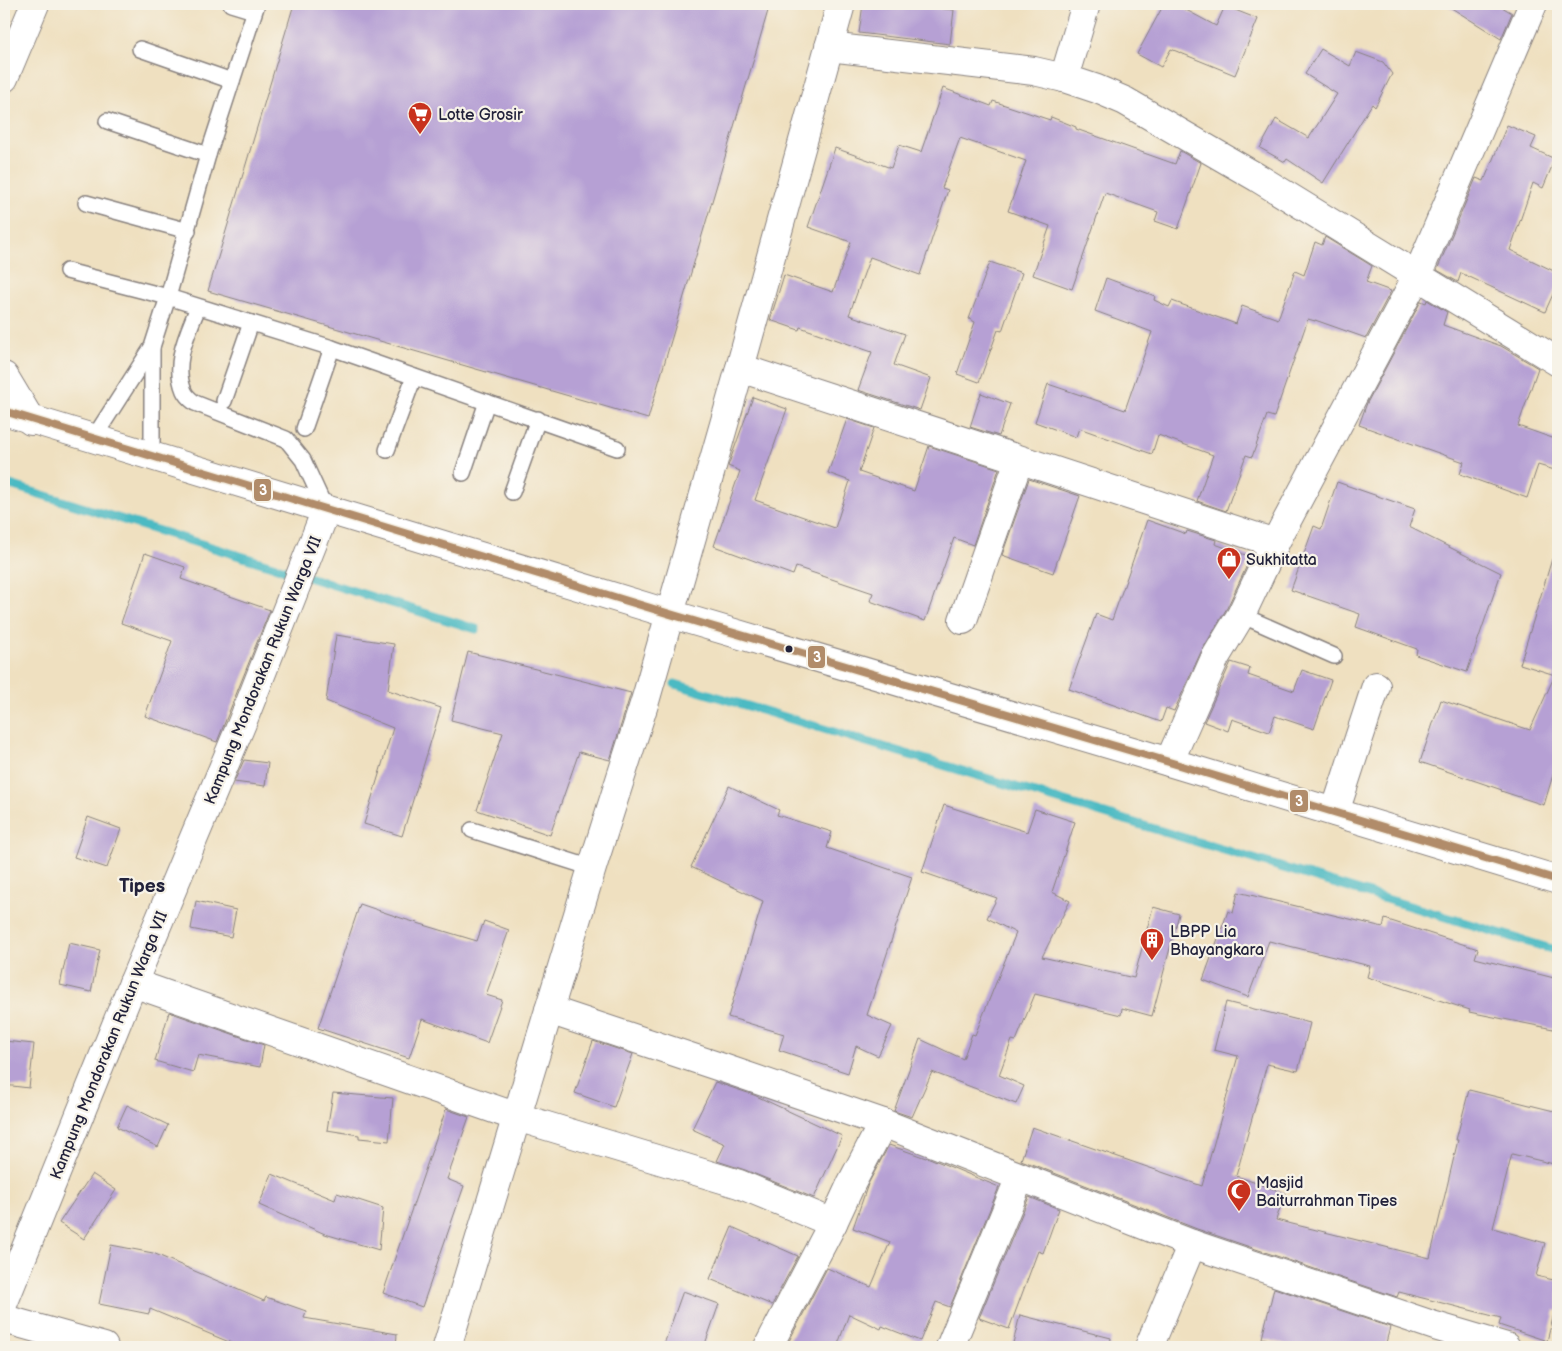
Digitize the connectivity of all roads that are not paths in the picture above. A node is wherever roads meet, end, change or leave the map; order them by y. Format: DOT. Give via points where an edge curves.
graph roads {
  1 [pos="35,4"];
  2 [pos="231,4"];
  3 [pos="841,4"];
  4 [pos="1086,4"];
  5 [pos="1533,4"];
  6 [pos="255,7"];
  7 [pos="829,47"];
  8 [pos="140,49"];
  9 [pos="4,78"];
  10 [pos="1064,78"];
  11 [pos="232,81"];
  12 [pos="107,122"];
  13 [pos="208,155"];
  14 [pos="86,203"];
  15 [pos="188,231"];
  16 [pos="67,271"];
  17 [pos="1417,276"];
  18 [pos="168,296"];
  19 [pos="198,307"];
  20 [pos="250,323"];
  21 [pos="152,347"];
  22 [pos="332,348"];
  23 [pos="1558,362"];
  24 [pos="740,368"];
  25 [pos="4,376"];
  26 [pos="414,377"];
  27 [pos="224,400"];
  28 [pos="487,402"];
  29 [pos="4,411"];
  30 [pos="538,419"];
  31 [pos="31,421"];
  32 [pos="304,429"];
  33 [pos="93,439"];
  34 [pos="617,448"];
  35 [pos="386,450"];
  36 [pos="152,457"];
  37 [pos="1019,460"];
  38 [pos="463,473"];
  39 [pos="512,492"];
  40 [pos="324,517"];
  41 [pos="1275,543"];
  42 [pos="670,614"];
  43 [pos="1241,615"];
  44 [pos="963,620"];
  45 [pos="1334,656"];
  46 [pos="1376,686"];
  47 [pos="1169,762"];
  48 [pos="1335,812"];
  49 [pos="472,830"];
  50 [pos="592,868"];
  51 [pos="1558,880"];
  52 [pos="133,983"];
  53 [pos="549,1010"];
  54 [pos="517,1117"];
  55 [pos="882,1123"];
  56 [pos="1020,1177"];
  57 [pos="833,1223"];
  58 [pos="1192,1244"];
  59 [pos="4,1302"];
  60 [pos="4,1319"];
  61 [pos="104,1347"];
  62 [pos="447,1347"];
  63 [pos="768,1347"];
  64 [pos="950,1347"];
  65 [pos="1148,1347"];
  66 [pos="1506,1347"];
  1 -- 9 [label="street"];
  2 -- 6 [label="lane"];
  3 -- 7 [label="street"];
  4 -- 10 [label="street"];
  5 -- 17 [label="street"];
  6 -- 11 [label="lane"];
  7 -- 10 [label="street" via="1034,71"];
  7 -- 24 [label="street"];
  8 -- 11 [label="lane"];
  10 -- 17 [label="street" via="1125,102 1258,178"];
  11 -- 13 [label="lane"];
  12 -- 13 [label="lane"];
  13 -- 15 [label="lane"];
  14 -- 15 [label="lane"];
  15 -- 18 [label="lane"];
  16 -- 18 [label="lane"];
  17 -- 23 [label="street"];
  17 -- 41 [label="street"];
  18 -- 19 [label="lane"];
  18 -- 21 [label="lane"];
  19 -- 20 [label="lane"];
  19 -- 40 [label="lane" via="181,349 180,372 184,392 195,403 286,439 303,460"];
  20 -- 22 [label="lane"];
  20 -- 27 [label="lane"];
  21 -- 33 [label="lane"];
  21 -- 36 [label="lane"];
  22 -- 26 [label="lane"];
  22 -- 32 [label="lane"];
  24 -- 37 [label="street"];
  24 -- 42 [label="street"];
  25 -- 31 [label="street"];
  26 -- 28 [label="lane"];
  26 -- 35 [label="lane"];
  28 -- 30 [label="lane"];
  28 -- 38 [label="lane"];
  29 -- 31 [label="street"];
  30 -- 34 [label="lane"];
  30 -- 39 [label="lane"];
  31 -- 33 [label="street"];
  33 -- 36 [label="street"];
  36 -- 40 [label="street"];
  37 -- 41 [label="street"];
  37 -- 44 [label="street"];
  40 -- 42 [label="street"];
  40 -- 52 [label="street, Kampung Mondorakan Rukun Warga VII"];
  41 -- 43 [label="street"];
  42 -- 47 [label="street"];
  42 -- 50 [label="street"];
  43 -- 45 [label="lane"];
  43 -- 47 [label="street" via="1215,658"];
  46 -- 48 [label="street"];
  47 -- 48 [label="street"];
  48 -- 51 [label="street"];
  49 -- 50 [label="lane"];
  50 -- 53 [label="street"];
  52 -- 54 [label="street"];
  52 -- 59 [label="street, Kampung Mondorakan Rukun Warga VII"];
  53 -- 54 [label="street"];
  53 -- 55 [label="street"];
  54 -- 57 [label="street" via="739,1184"];
  54 -- 62 [label="street"];
  55 -- 56 [label="street"];
  55 -- 57 [label="street"];
  56 -- 58 [label="street"];
  56 -- 64 [label="street"];
  57 -- 63 [label="street"];
  58 -- 65 [label="street"];
  58 -- 66 [label="street"];
  60 -- 61 [label="street"];
}
